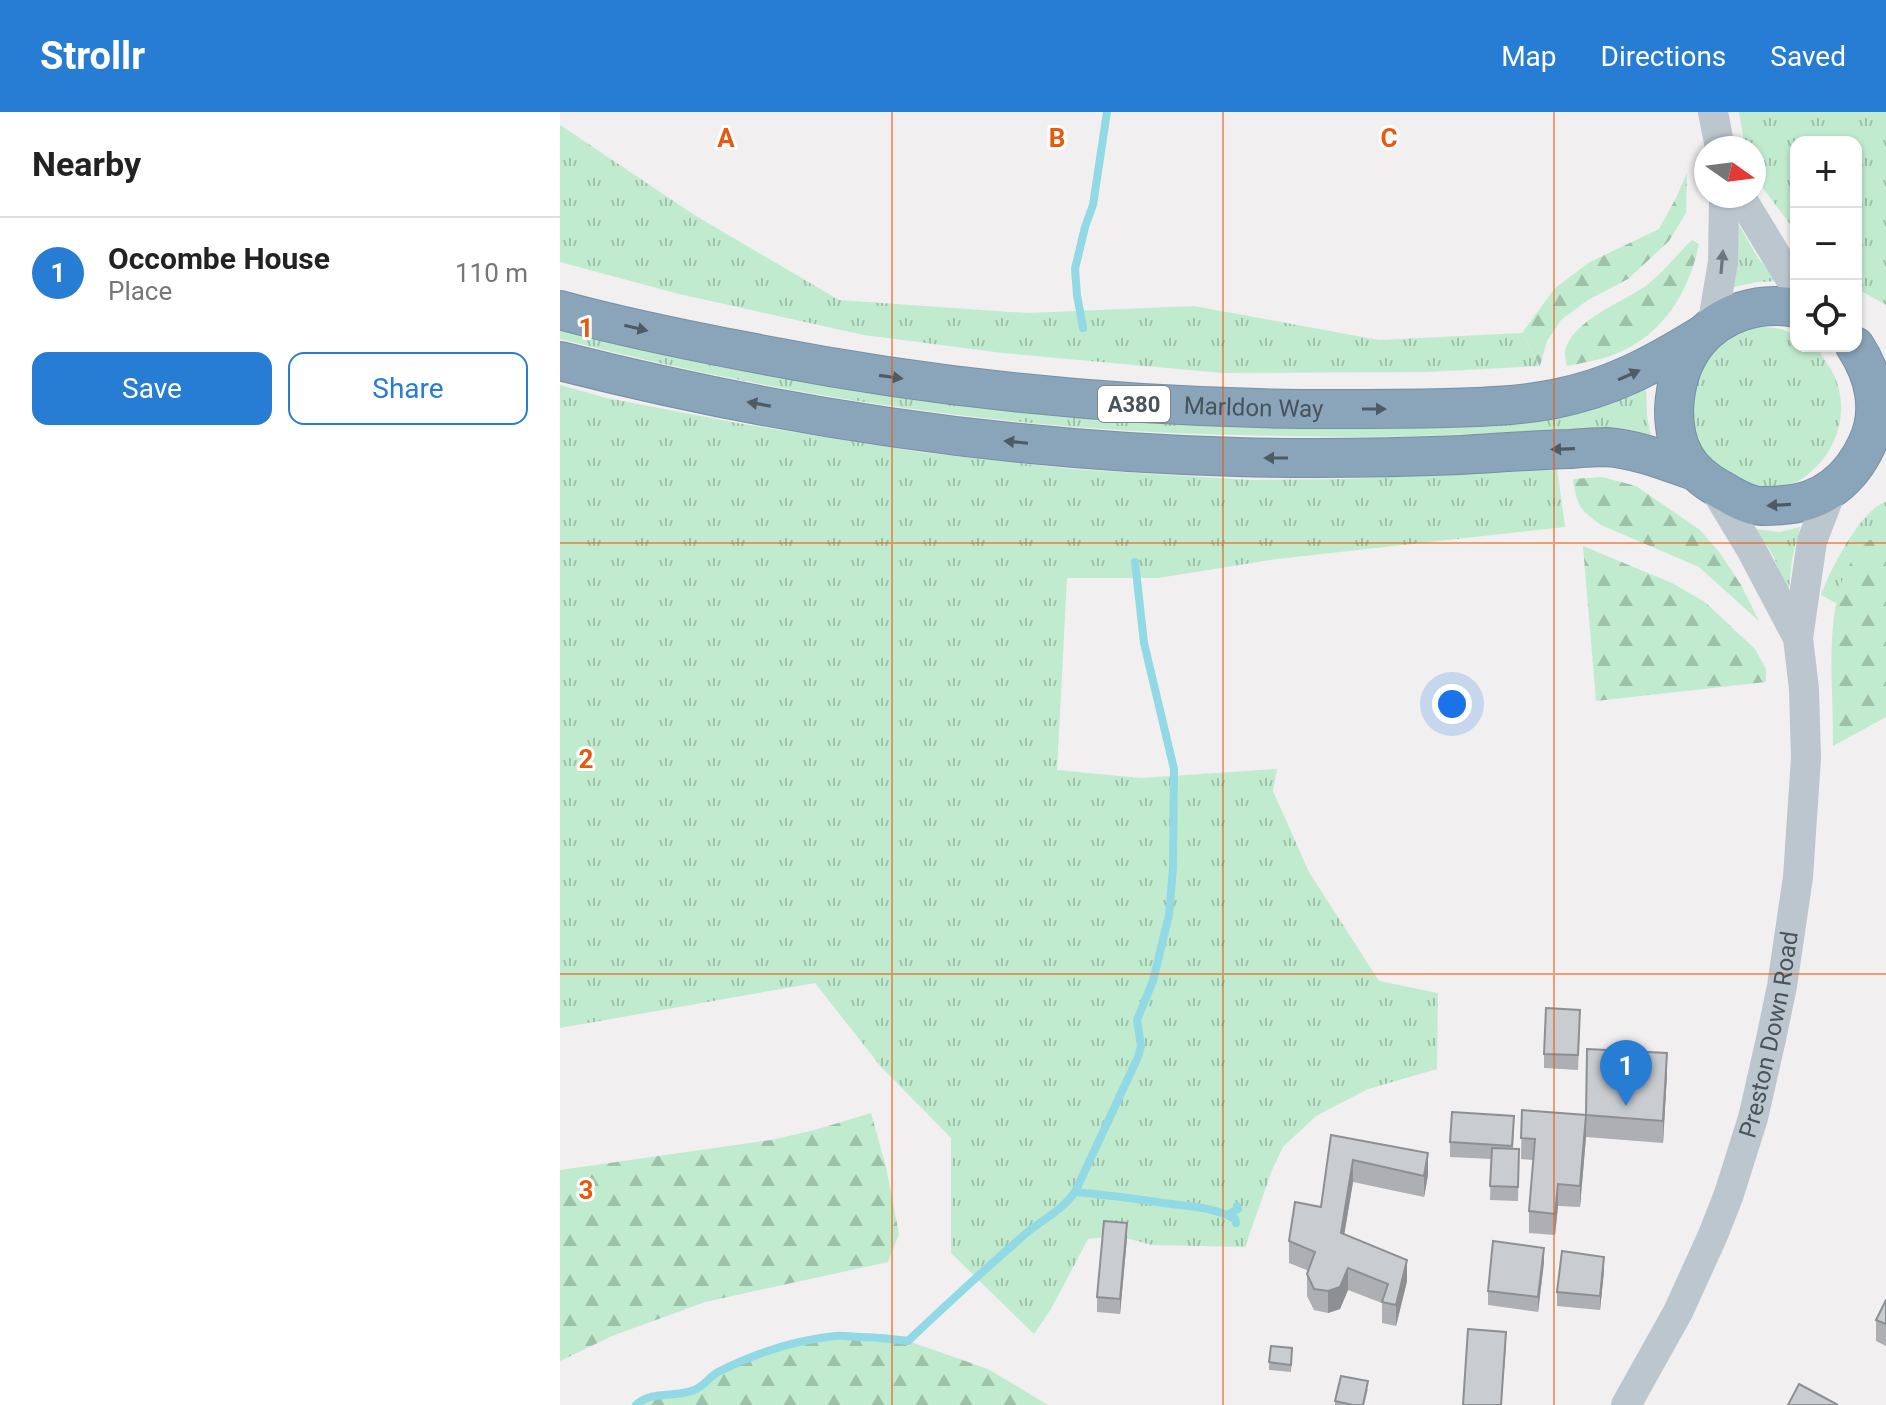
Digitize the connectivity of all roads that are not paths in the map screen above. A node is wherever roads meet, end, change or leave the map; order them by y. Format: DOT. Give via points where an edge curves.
graph roads {
  1 [pos="1713,112"];
  2 [pos="1718,136"];
  3 [pos="1724,208"];
  4 [pos="1747,208"];
  5 [pos="1791,280"];
  6 [pos="1790,307"];
  7 [pos="560,310"];
  8 [pos="1707,331"];
  9 [pos="1862,340"];
  10 [pos="1859,352"];
  11 [pos="1886,354"];
  12 [pos="560,361"];
  13 [pos="1886,461"];
  14 [pos="1704,478"];
  15 [pos="1837,485"];
  16 [pos="1798,638"];
  17 [pos="1626,1405"];
  1 -- 2 [label="street"];
  8 -- 3 [label="street, one-way" via="1723,262"];
  4 -- 5 [label="street"];
  6 -- 8 [label="highway, Marldon Way" via="1753,307"];
  7 -- 8 [label="highway, Marldon Way / A380, one-way" via="889,377 1050,397 1252,409 1488,407 1552,399 1607,385"];
  8 -- 14 [label="highway" via="1681,370 1674,397 1674,428 1682,452"];
  9 -- 11 [label="highway"];
  10 -- 15 [label="highway" via="1874,388 1875,414 1858,463"];
  14 -- 12 [label="highway, Marldon Way / A380, one-way" via="1648,455 1607,447 1340,458 1022,443 833,417"];
  13 -- 15 [label="highway, Marldon Way"];
  15 -- 14 [label="highway, Marldon Way, one-way" via="1796,504 1755,506"];
  14 -- 16 [label="street, Preston Down Road" via="1751,549"];
  15 -- 16 [label="street, Preston Down Road" via="1812,541"];
  16 -- 17 [label="street, Preston Down Road" via="1805,772 1798,877 1771,1039 1753,1118 1713,1235"];
}
